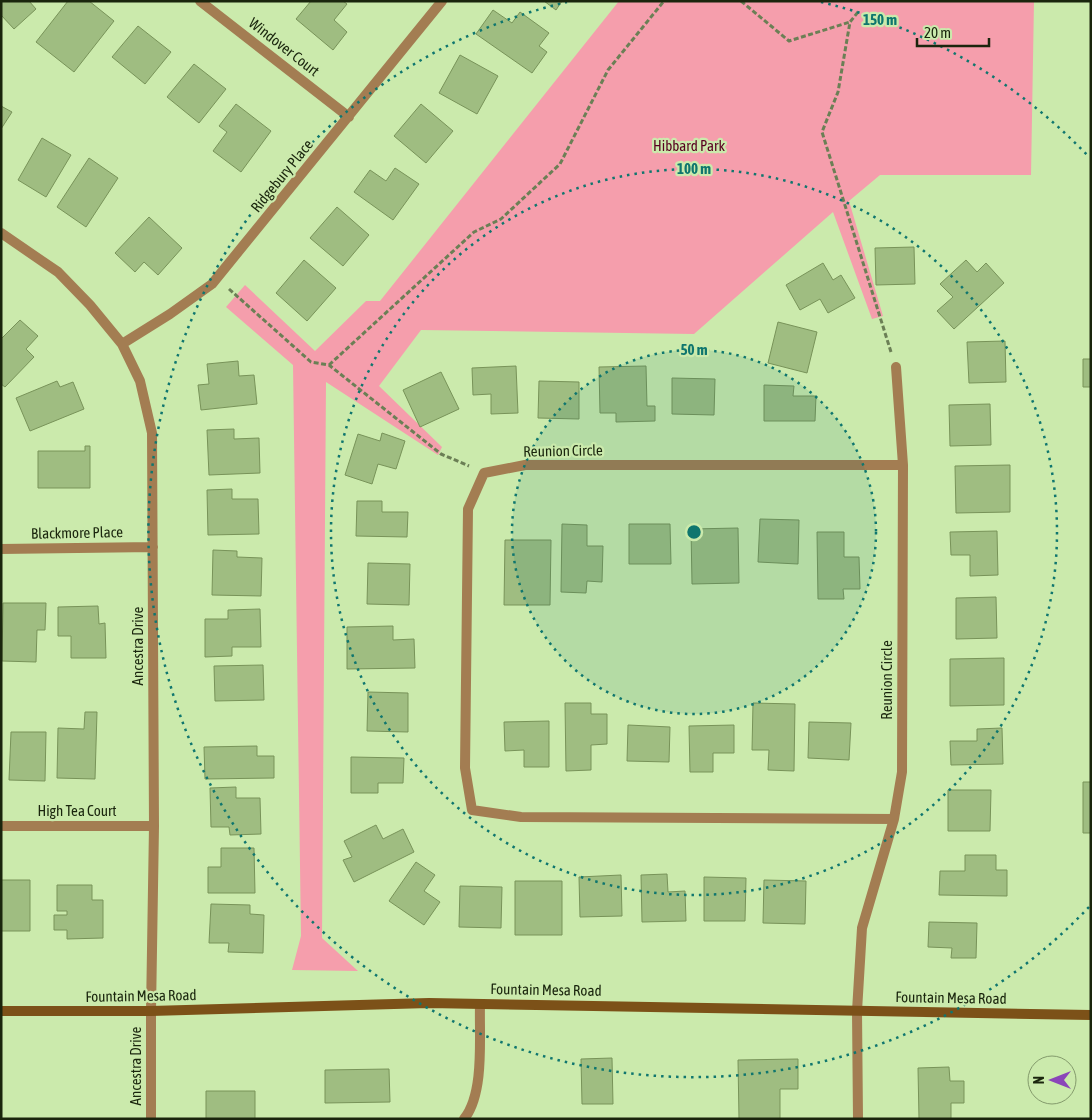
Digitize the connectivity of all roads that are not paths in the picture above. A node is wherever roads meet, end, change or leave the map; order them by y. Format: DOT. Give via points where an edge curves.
graph roads {
  1 [pos="200,1"];
  2 [pos="442,1"];
  3 [pos="349,117"];
  4 [pos="1,233"];
  5 [pos="122,344"];
  6 [pos="896,367"];
  7 [pos="903,465"];
  8 [pos="153,547"];
  9 [pos="1,549"];
  10 [pos="894,819"];
  11 [pos="1,826"];
  12 [pos="154,826"];
  13 [pos="480,1004"];
  14 [pos="1,1011"];
  15 [pos="150,1011"];
  16 [pos="857,1011"];
  17 [pos="1091,1015"];
  18 [pos="151,1119"];
  19 [pos="464,1119"];
  20 [pos="858,1119"];
  1 -- 3 [label="street, Windover Court"];
  2 -- 3 [label="street, Ridgebury Place"];
  3 -- 5 [label="street, Ridgebury Place" via="212,284"];
  4 -- 5 [label="street, Ancestra Drive" via="58,272"];
  5 -- 8 [label="street, Ancestra Drive" via="140,380 152,433"];
  6 -- 7 [label="street"];
  7 -- 10 [label="street, Reunion Circle" via="902,772"];
  7 -- 10 [label="street, Reunion Circle" via="525,465 484,472 468,509 465,768 472,810 521,817"];
  8 -- 9 [label="street, Blackmore Place"];
  8 -- 12 [label="street, Ancestra Drive"];
  10 -- 16 [label="street, Reunion Circle" via="862,928"];
  11 -- 12 [label="street, High Tea Court"];
  12 -- 15 [label="street, Ancestra Drive"];
  13 -- 15 [label="main road, Fountain Mesa Road"];
  13 -- 16 [label="main road, Fountain Mesa Road"];
  13 -- 19 [label="street" via="478,1085"];
  14 -- 15 [label="main road, Fountain Mesa Road"];
  15 -- 18 [label="street, Ancestra Drive"];
  16 -- 17 [label="main road, Fountain Mesa Road"];
  16 -- 20 [label="street, Reunion Circle"];
}
